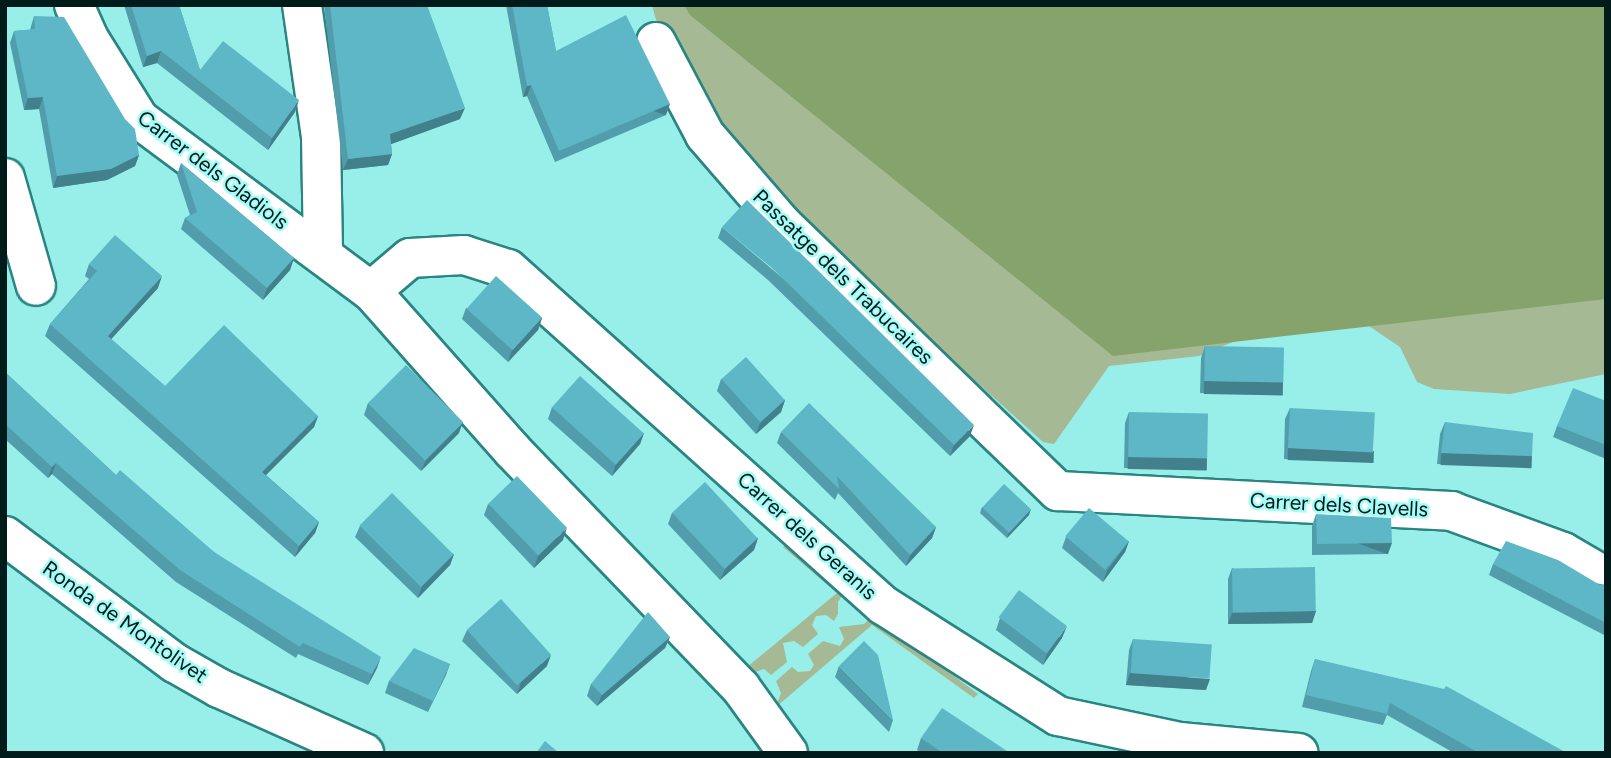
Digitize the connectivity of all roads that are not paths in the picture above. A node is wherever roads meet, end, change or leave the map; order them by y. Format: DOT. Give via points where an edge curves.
graph roads {
  1 [pos="74,5"];
  2 [pos="302,5"];
  3 [pos="656,42"];
  4 [pos="5,178"];
  5 [pos="323,251"];
  6 [pos="36,286"];
  7 [pos="371,291"];
  8 [pos="1058,491"];
  9 [pos="5,536"];
  10 [pos="1606,577"];
  11 [pos="364,753"];
  12 [pos="788,753"];
  13 [pos="1298,753"];
  1 -- 5 [label="street, Carrer dels Gladiols" via="94,48 139,119"];
  2 -- 5 [label="street" via="321,137"];
  3 -- 8 [label="street, Passatge dels Trabucaires" via="705,135 782,224"];
  4 -- 6 [label="street"];
  5 -- 7 [label="street"];
  7 -- 12 [label="street" via="513,451 741,688"];
  7 -- 13 [label="street, Carrer dels Geranis" via="410,258 464,255 508,269 883,605 1058,716 1180,742"];
  8 -- 10 [label="street, Carrer dels Clavells" via="1451,511 1563,552"];
  9 -- 11 [label="street, Ronda de Montolivet" via="175,663 219,688"];
}
